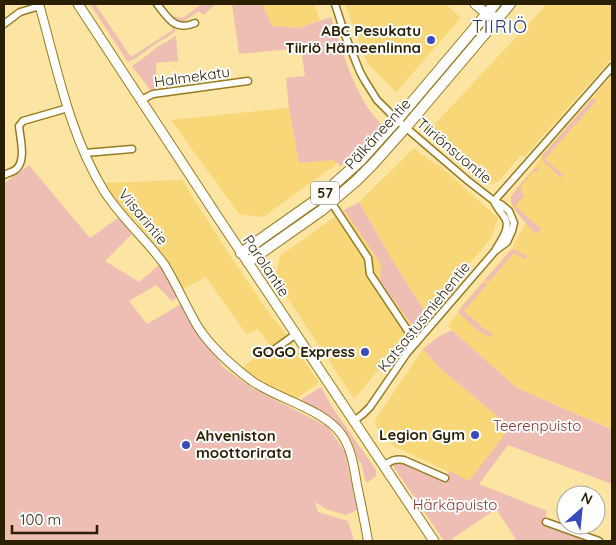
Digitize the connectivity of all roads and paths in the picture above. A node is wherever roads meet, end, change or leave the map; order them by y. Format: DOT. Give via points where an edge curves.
graph roads {
  1 [pos="78,4"];
  2 [pos="156,4"];
  3 [pos="335,4"];
  4 [pos="475,4"];
  5 [pos="494,4"];
  6 [pos="510,4"];
  7 [pos="40,5"];
  8 [pos="487,14"];
  9 [pos="498,18"];
  10 [pos="195,23"];
  11 [pos="4,24"];
  12 [pos="612,66"];
  13 [pos="248,81"];
  14 [pos="141,100"];
  15 [pos="68,108"];
  16 [pos="398,120"];
  17 [pos="406,127"];
  18 [pos="132,149"];
  19 [pos="85,153"];
  20 [pos="4,175"];
  21 [pos="494,201"];
  22 [pos="331,202"];
  23 [pos="242,253"];
  24 [pos="248,262"];
  25 [pos="296,334"];
  26 [pos="416,343"];
  27 [pos="271,352"];
  28 [pos="354,421"];
  29 [pos="384,466"];
  30 [pos="445,478"];
  31 [pos="546,522"];
  32 [pos="368,541"];
  33 [pos="434,541"];
  34 [pos="599,541"];
  1 -- 14 [label="main road, Parolantie"];
  2 -- 10 [label="street" via="176,25 182,27"];
  3 -- 16 [label="street, Tiiriönsuontie" via="365,81 377,100"];
  4 -- 8 [label="main road"];
  5 -- 8 [label="main road, Pälkäneentie / 57"];
  5 -- 9 [label="main road"];
  6 -- 9 [label="main road, Pälkäneentie / 57"];
  7 -- 11 [label="street" via="20,12"];
  7 -- 15 [label="street, Viisarintie"];
  8 -- 9 [label="main road"];
  8 -- 16 [label="main road, Pälkäneentie / 57"];
  9 -- 17 [label="main road, Pälkäneentie / 57"];
  12 -- 21 [label="street"];
  13 -- 14 [label="street, Halmekatu" via="153,94"];
  14 -- 23 [label="main road, Parolantie"];
  15 -- 19 [label="street, Viisarintie"];
  15 -- 20 [label="street" via="23,121 19,126 20,164 15,171"];
  16 -- 17 [label="street, Tiiriönsuontie"];
  16 -- 23 [label="main road, Pälkäneentie / 57" via="333,186"];
  17 -- 21 [label="street, Tiiriönsuontie"];
  17 -- 22 [label="main road, Pälkäneentie / 57" via="356,181"];
  18 -- 19 [label="street"];
  19 -- 32 [label="street, Viisarintie" via="114,206 164,264 198,328 209,342 253,382 314,412 336,428 351,452"];
  21 -- 26 [label="street, Katsastusmiehentie" via="507,223 504,235 495,251"];
  22 -- 24 [label="main road, Pälkäneentie / 57"];
  22 -- 26 [label="street" via="368,258 370,274"];
  23 -- 24 [label="main road, Parolantie"];
  24 -- 25 [label="main road, Parolantie"];
  25 -- 27 [label="street"];
  25 -- 28 [label="main road, Parolantie"];
  26 -- 28 [label="street, Katsastusmiehentie" via="370,407"];
  28 -- 29 [label="main road, Parolantie"];
  29 -- 30 [label="street" via="399,458"];
  29 -- 33 [label="main road, Parolantie"];
  31 -- 34 [label="street"];
}
